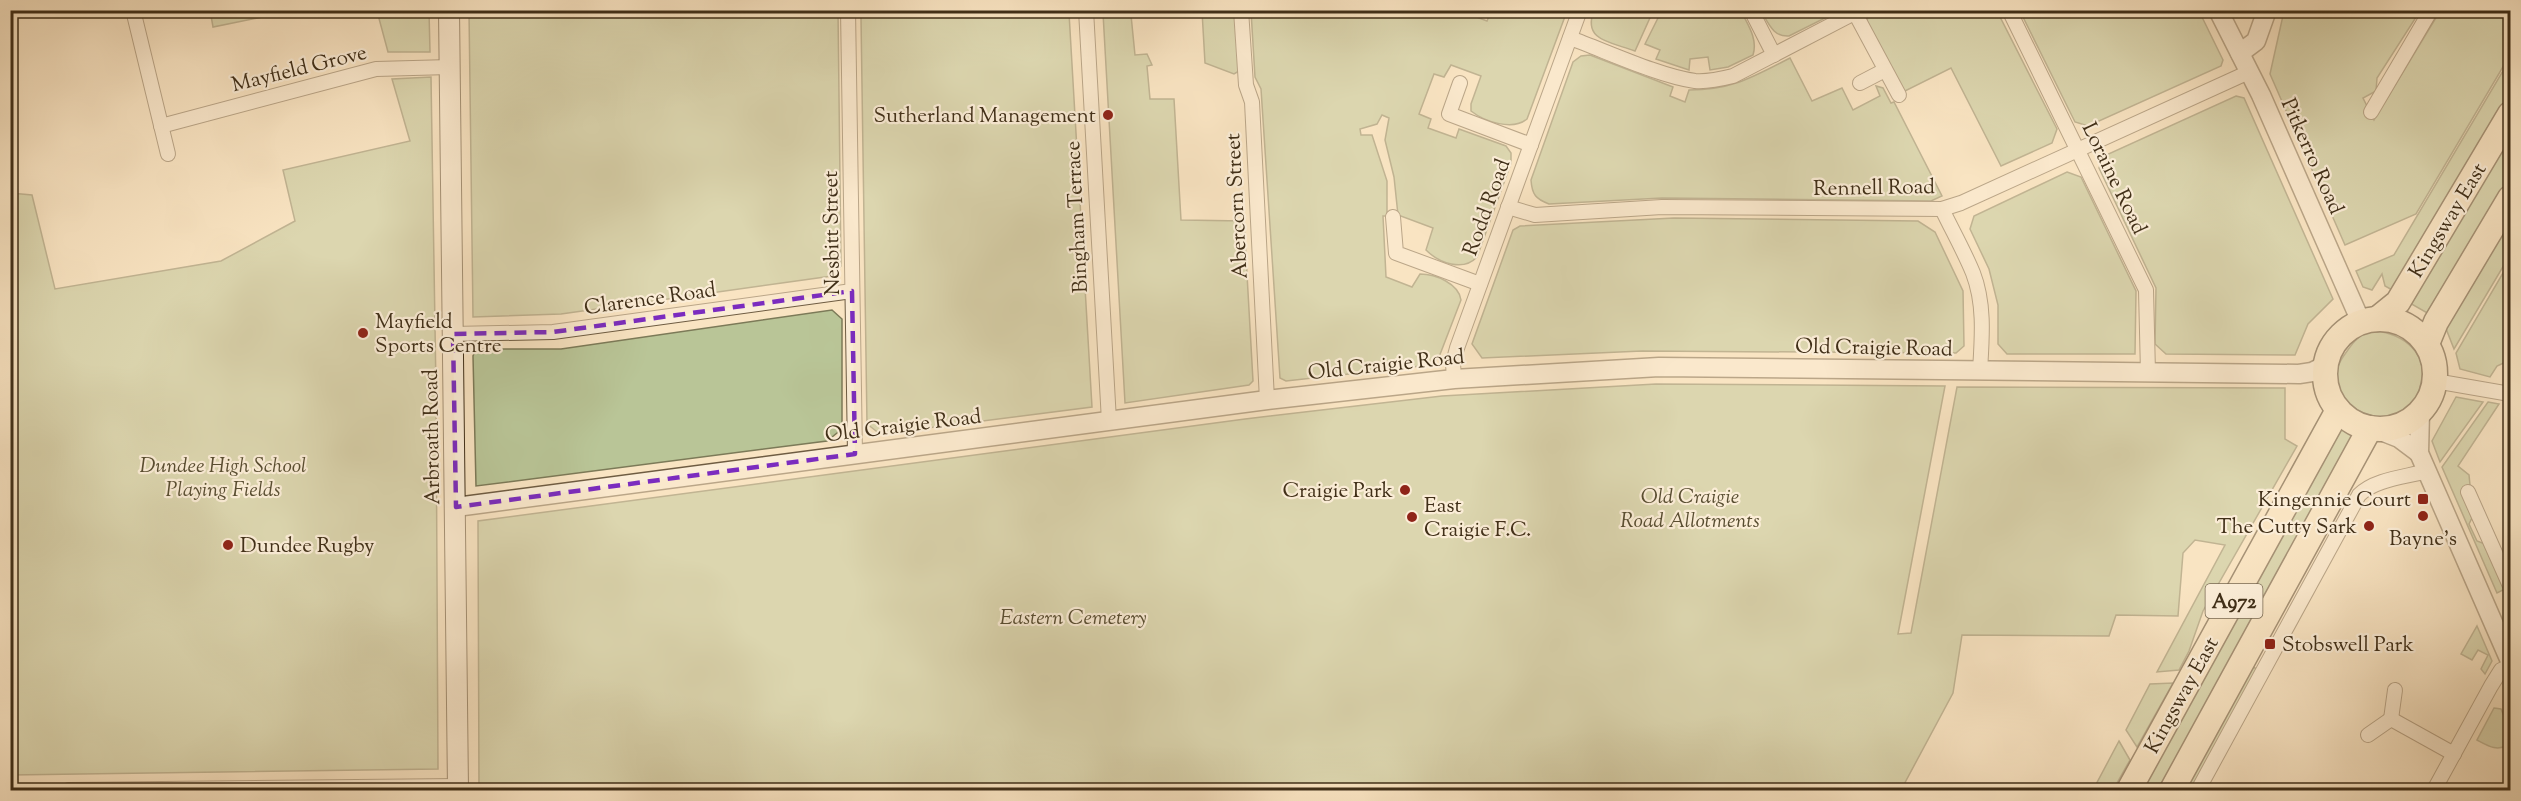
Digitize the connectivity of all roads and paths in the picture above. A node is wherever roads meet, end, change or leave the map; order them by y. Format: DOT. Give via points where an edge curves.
graph roads {
  1 [pos="133,10"];
  2 [pos="449,10"];
  3 [pos="848,10"];
  4 [pos="1086,10"];
  5 [pos="1241,10"];
  6 [pos="1580,10"];
  7 [pos="1751,10"];
  8 [pos="2008,10"];
  9 [pos="2218,10"];
  10 [pos="2267,10"];
  11 [pos="2431,10"];
  12 [pos="1858,12"];
  13 [pos="1570,38"];
  14 [pos="2240,53"];
  15 [pos="1774,55"];
  16 [pos="450,67"];
  17 [pos="1886,70"];
  18 [pos="2249,72"];
  19 [pos="1460,83"];
  20 [pos="1860,83"];
  21 [pos="1899,95"];
  22 [pos="2371,112"];
  23 [pos="2511,114"];
  24 [pos="161,126"];
  25 [pos="1531,145"];
  26 [pos="2078,149"];
  27 [pos="168,154"];
  28 [pos="2511,198"];
  29 [pos="1508,207"];
  30 [pos="1942,209"];
  31 [pos="1393,217"];
  32 [pos="1480,284"];
  33 [pos="852,291"];
  34 [pos="2369,320"];
  35 [pos="453,334"];
  36 [pos="2427,344"];
  37 [pos="2326,365"];
  38 [pos="1980,371"];
  39 [pos="2148,373"];
  40 [pos="1454,379"];
  41 [pos="2435,381"];
  42 [pos="2511,394"];
  43 [pos="1267,400"];
  44 [pos="2338,410"];
  45 [pos="2420,412"];
  46 [pos="1109,421"];
  47 [pos="2373,429"];
  48 [pos="2419,453"];
  49 [pos="855,454"];
  50 [pos="2427,471"];
  51 [pos="2468,492"];
  52 [pos="456,507"];
  53 [pos="2511,586"];
  54 [pos="2511,661"];
  55 [pos="2511,666"];
  56 [pos="2395,690"];
  57 [pos="2391,719"];
  58 [pos="2368,735"];
  59 [pos="2454,754"];
  60 [pos="458,788"];
  61 [pos="69,790"];
  62 [pos="2129,790"];
  63 [pos="2172,790"];
  64 [pos="2198,790"];
  65 [pos="2434,790"];
  1 -- 24 [label="street"];
  2 -- 16 [label="main road, Arbroath Road"];
  3 -- 33 [label="street, Nesbitt Street"];
  4 -- 46 [label="street, Bingham Terrace"];
  5 -- 43 [label="street, Abercorn Street" via="1246,85 1252,102"];
  6 -- 13 [label="street, Rodd Road"];
  7 -- 15 [label="street"];
  8 -- 26 [label="street, Loraine Road"];
  9 -- 14 [label="street, Pitkerro Road"];
  10 -- 14 [label="street" via="2256,41"];
  11 -- 22 [label="street"];
  12 -- 15 [label="street"];
  12 -- 17 [label="street"];
  13 -- 15 [label="street" via="1698,81 1733,76"];
  13 -- 25 [label="street, Rodd Road"];
  14 -- 18 [label="street, Pitkerro Road"];
  16 -- 24 [label="street, Mayfield Grove" via="376,69"];
  16 -- 35 [label="main road, Arbroath Road"];
  17 -- 20 [label="street"];
  17 -- 21 [label="street"];
  18 -- 26 [label="street, Rennell Road"];
  18 -- 34 [label="street, Pitkerro Road"];
  19 -- 25 [label="street, Rodd Road" via="1449,114"];
  23 -- 34 [label="highway, Kingsway East" via="2398,302"];
  24 -- 27 [label="street"];
  25 -- 29 [label="street, Rodd Road"];
  26 -- 30 [label="street, Rennell Road"];
  26 -- 39 [label="street, Loraine Road" via="2145,290"];
  28 -- 36 [label="highway, Kingsway East" via="2436,322"];
  29 -- 30 [label="street, Rennell Road" via="1535,215 1662,207"];
  29 -- 32 [label="street, Rodd Road"];
  30 -- 38 [label="street" via="1973,274 1981,306"];
  31 -- 32 [label="street, Rodd Road" via="1396,253"];
  32 -- 40 [label="street, Rodd Road" via="1457,348"];
  33 -- 35 [label="street, Clarence Road" via="553,332"];
  33 -- 49 [label="street, Nesbitt Street"];
  34 -- 36 [label="highway" via="2392,320 2405,325"];
  34 -- 37 [label="highway, Kingsway East" via="2349,328 2330,351"];
  35 -- 52 [label="main road, Arbroath Road"];
  36 -- 41 [label="highway"];
  37 -- 39 [label="street, Old Craigie Road" via="2299,374"];
  37 -- 44 [label="highway" via="2327,389"];
  38 -- 39 [label="street, Old Craigie Road"];
  38 -- 40 [label="street, Old Craigie Road" via="1659,367"];
  40 -- 43 [label="street, Old Craigie Road"];
  41 -- 42 [label="street"];
  41 -- 45 [label="highway"];
  43 -- 46 [label="street, Old Craigie Road"];
  44 -- 47 [label="highway" via="2352,422"];
  44 -- 62 [label="highway, Kingsway East / A972"];
  45 -- 47 [label="highway" via="2403,424"];
  45 -- 48 [label="street"];
  46 -- 49 [label="street, Old Craigie Road"];
  47 -- 48 [label="street" via="2399,438"];
  47 -- 63 [label="highway, Kingsway East / A972"];
  48 -- 50 [label="street"];
  49 -- 52 [label="street, Old Craigie Road"];
  50 -- 54 [label="street"];
  50 -- 64 [label="street" via="2375,484 2359,495"];
  51 -- 53 [label="street"];
  52 -- 60 [label="main road, Arbroath Road"];
  55 -- 59 [label="street" via="2501,670"];
  56 -- 57 [label="street"];
  57 -- 58 [label="street"];
  57 -- 59 [label="street"];
  59 -- 65 [label="street"];
  60 -- 61 [label="street"];
}
